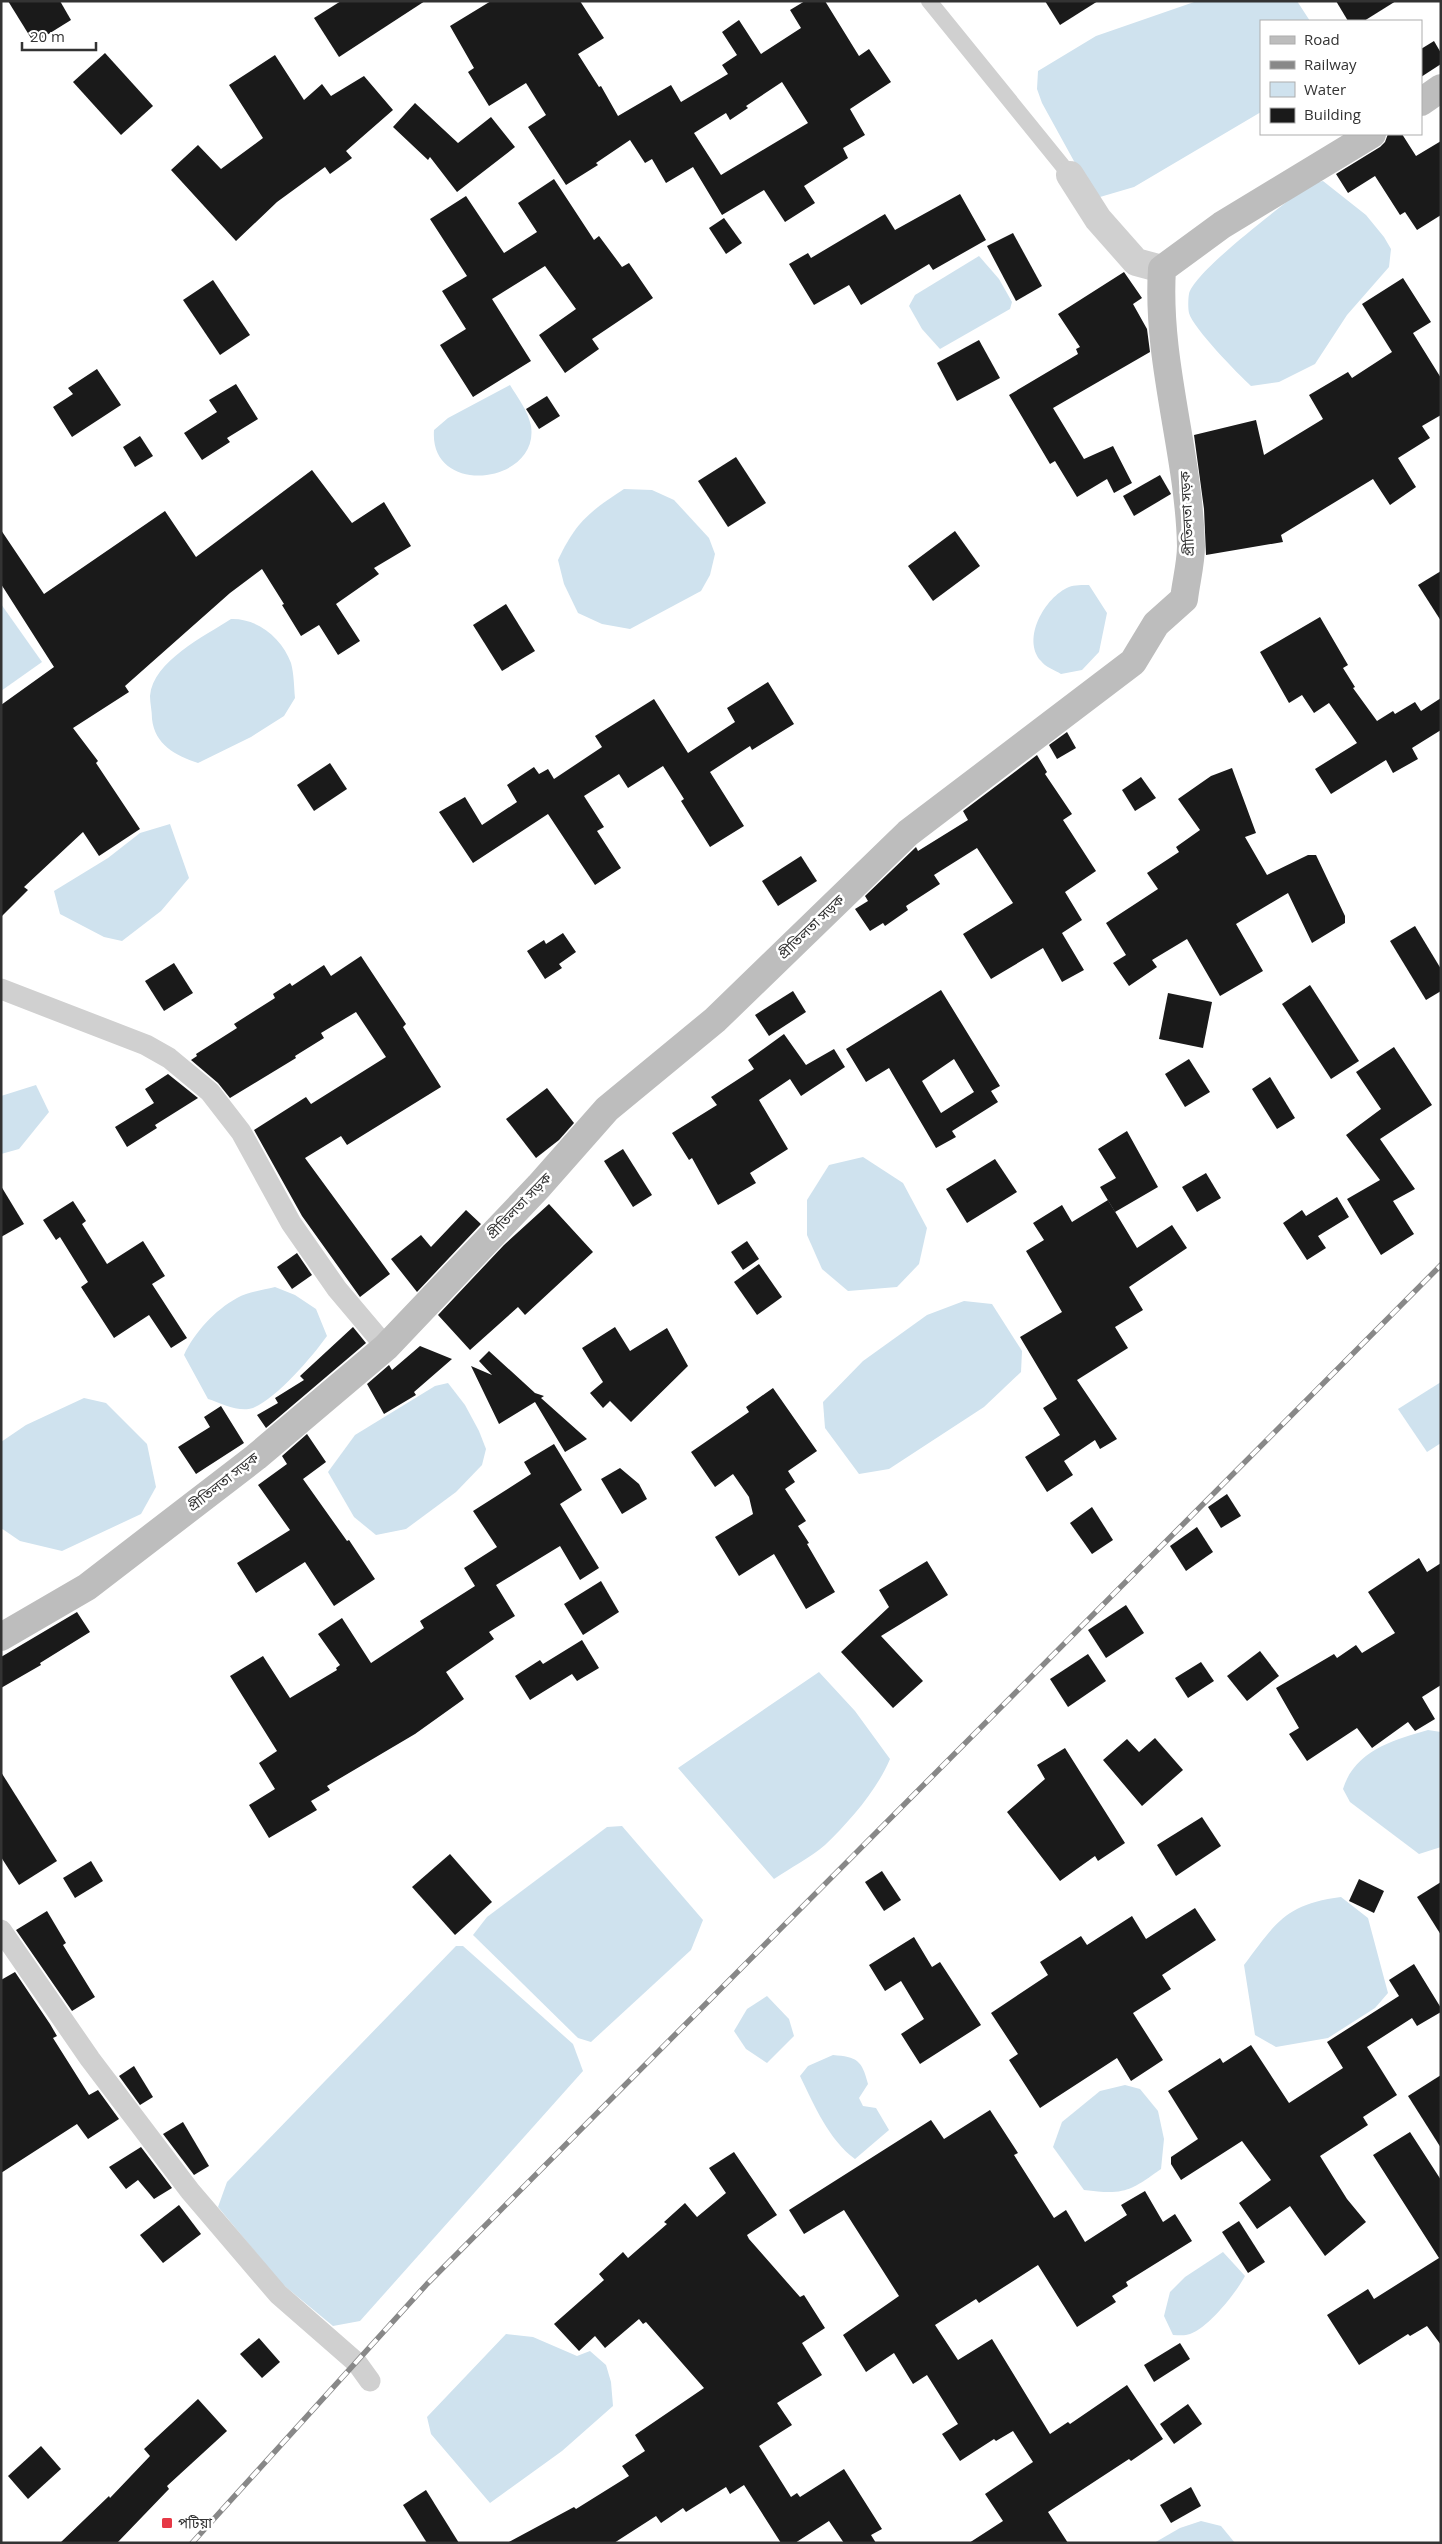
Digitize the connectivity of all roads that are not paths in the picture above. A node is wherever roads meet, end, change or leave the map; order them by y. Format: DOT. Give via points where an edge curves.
graph roads {
  1 [pos="929,1"];
  2 [pos="1441,88"];
  3 [pos="1422,101"];
  4 [pos="1370,135"];
  5 [pos="1070,175"];
  6 [pos="1162,269"];
  7 [pos="1,989"];
  8 [pos="386,1347"];
  9 [pos="1,1637"];
  10 [pos="1,1930"];
  11 [pos="370,2381"];
  1 -- 5 [label="street"];
  2 -- 3 [label="main road"];
  4 -- 6 [label="main road" via="1222,225"];
  5 -- 6 [label="street" via="1098,219 1136,262"];
  6 -- 8 [label="main road, প্রীতিলতা সড়ক" via="1160,294 1166,362 1184,463 1191,548 1184,599 1156,624 1133,662 908,833 715,1020 608,1109"];
  7 -- 8 [label="street" via="146,1045 170,1058 210,1092 241,1132 296,1230 337,1289"];
  8 -- 9 [label="main road, প্রীতিলতা সড়ক" via="256,1457 87,1587"];
  10 -- 11 [label="street" via="90,2059 190,2191 278,2294 357,2363"];
}
